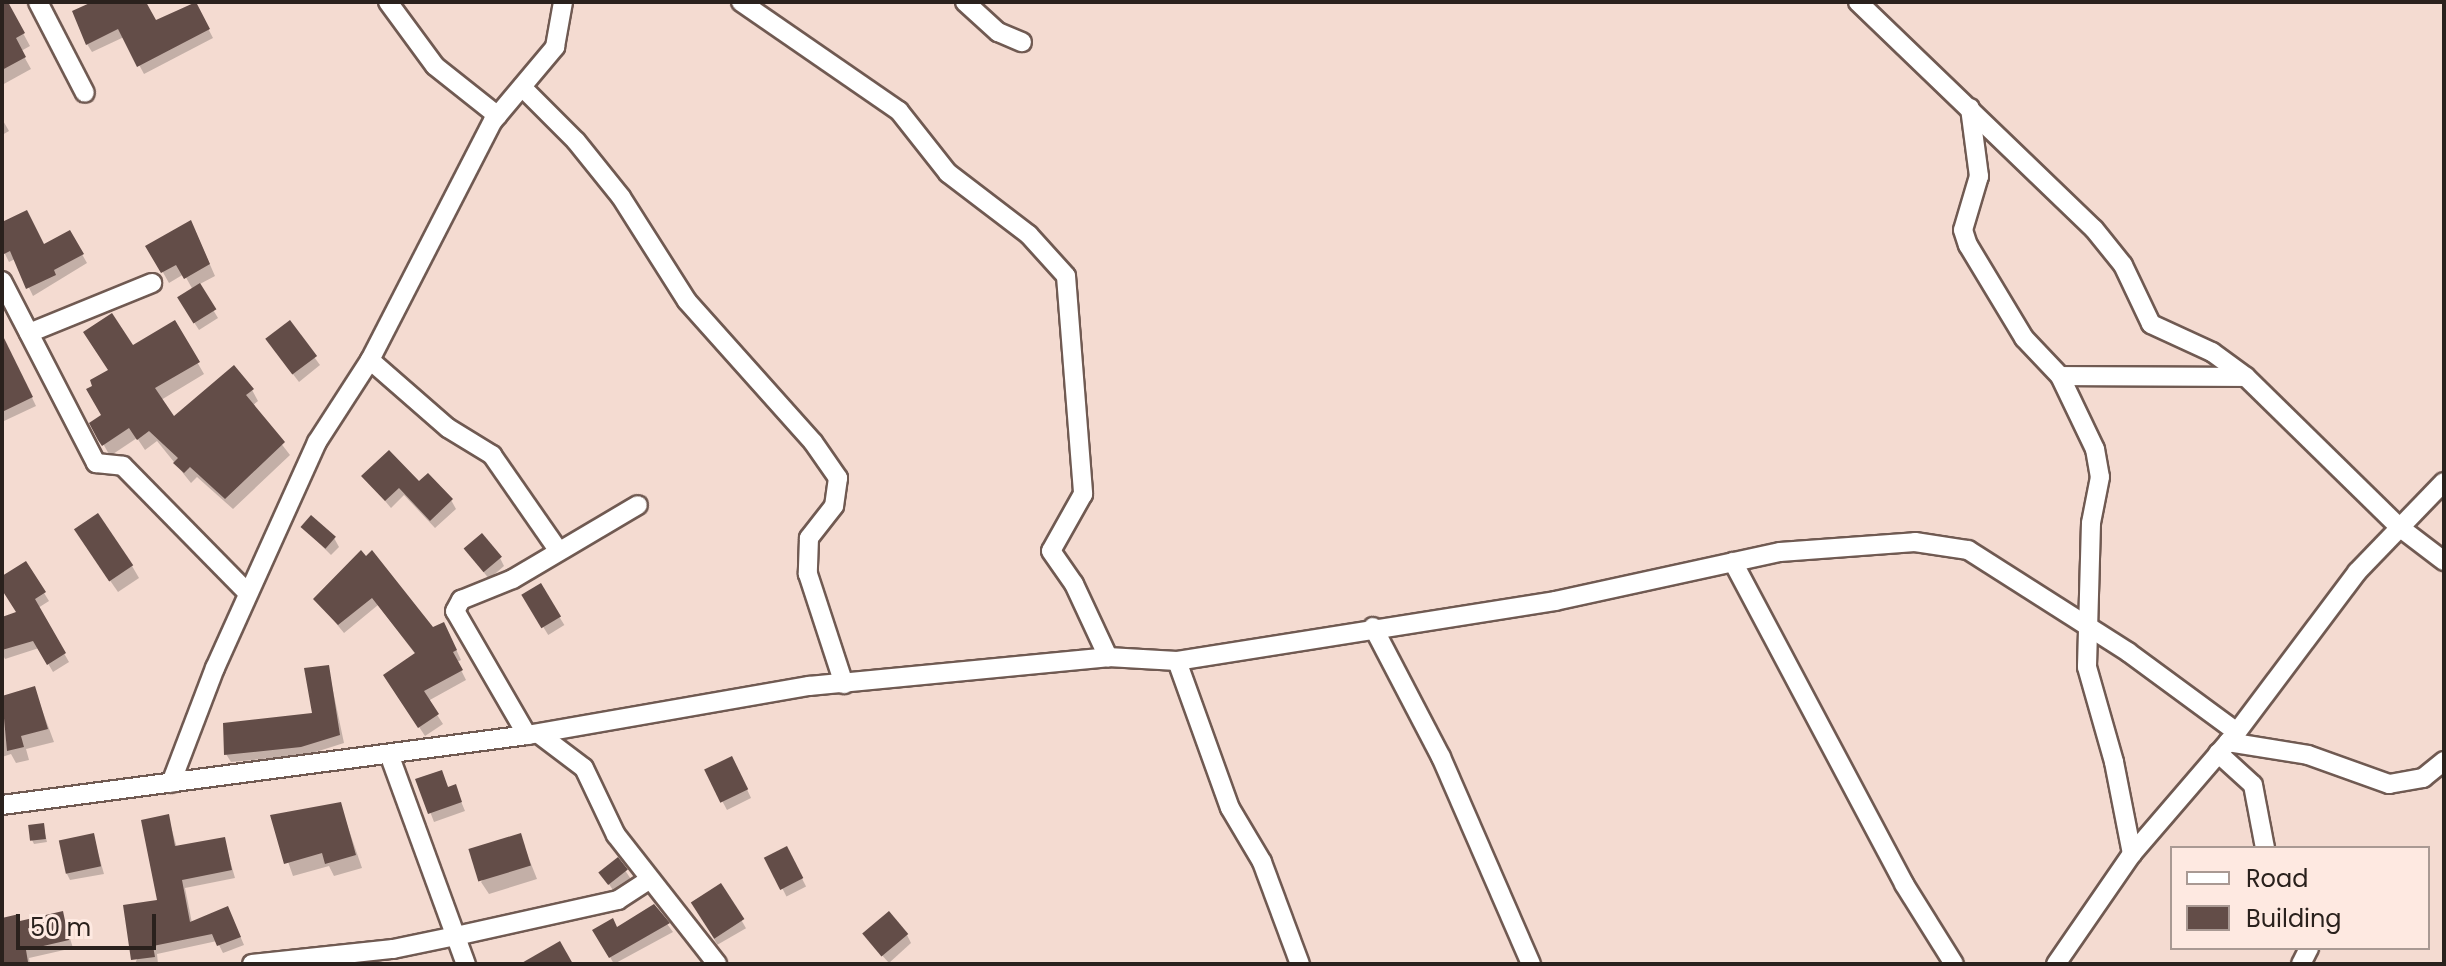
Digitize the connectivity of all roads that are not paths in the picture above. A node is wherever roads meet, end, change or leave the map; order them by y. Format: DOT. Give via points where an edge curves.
graph roads {
  1 [pos="38,2"];
  2 [pos="388,2"];
  3 [pos="563,2"];
  4 [pos="741,2"];
  5 [pos="965,2"];
  6 [pos="1858,2"];
  7 [pos="1022,42"];
  8 [pos="522,87"];
  9 [pos="85,93"];
  10 [pos="1970,108"];
  11 [pos="498,116"];
  12 [pos="2,281"];
  13 [pos="152,283"];
  14 [pos="29,333"];
  15 [pos="370,360"];
  16 [pos="2060,376"];
  17 [pos="2246,377"];
  18 [pos="2444,482"];
  19 [pos="638,505"];
  20 [pos="2398,526"];
  21 [pos="558,550"];
  22 [pos="2444,561"];
  23 [pos="1733,562"];
  24 [pos="248,593"];
  25 [pos="1373,627"];
  26 [pos="2085,627"];
  27 [pos="1108,657"];
  28 [pos="1177,661"];
  29 [pos="844,684"];
  30 [pos="533,734"];
  31 [pos="2228,743"];
  32 [pos="389,754"];
  33 [pos="2444,761"];
  34 [pos="171,783"];
  35 [pos="2,805"];
  36 [pos="2265,846"];
  37 [pos="2132,854"];
  38 [pos="650,879"];
  39 [pos="456,936"];
  40 [pos="252,964"];
  41 [pos="466,964"];
  42 [pos="717,964"];
  43 [pos="1300,964"];
  44 [pos="1531,964"];
  45 [pos="1954,964"];
  46 [pos="2056,964"];
  1 -- 9 [label="street"];
  2 -- 11 [label="street" via="435,66"];
  3 -- 8 [label="street" via="555,47"];
  4 -- 27 [label="street" via="899,111 948,173 1029,235 1066,276 1073,313 1072,386 1083,494 1051,551 1074,584"];
  5 -- 7 [label="street" via="998,32"];
  6 -- 10 [label="street"];
  8 -- 11 [label="street"];
  8 -- 29 [label="street" via="576,141 621,197 687,301 813,442 838,478 834,506 809,538 808,574"];
  10 -- 16 [label="street" via="1979,176 1963,230 1968,245 2024,338"];
  10 -- 17 [label="street" via="2094,229 2123,265 2151,324 2212,352"];
  11 -- 15 [label="street"];
  12 -- 14 [label="street"];
  13 -- 14 [label="street"];
  14 -- 24 [label="street" via="96,463 123,466"];
  15 -- 21 [label="street" via="448,428 492,455"];
  15 -- 24 [label="street" via="317,442"];
  16 -- 17 [label="street"];
  16 -- 26 [label="street" via="2080,409 2100,477 2091,523"];
  17 -- 20 [label="street"];
  18 -- 20 [label="street"];
  19 -- 21 [label="street"];
  20 -- 22 [label="street"];
  20 -- 31 [label="street"];
  21 -- 30 [label="street" via="513,579 461,600 455,611"];
  23 -- 25 [label="street" via="1555,601"];
  23 -- 26 [label="street" via="1780,552 1915,542 1968,550"];
  23 -- 45 [label="street" via="1904,884"];
  24 -- 34 [label="street"];
  25 -- 28 [label="street"];
  25 -- 44 [label="street" via="1441,757"];
  26 -- 31 [label="street" via="2128,652"];
  26 -- 37 [label="street" via="2087,667 2114,762"];
  27 -- 28 [label="street"];
  27 -- 29 [label="street"];
  28 -- 43 [label="street" via="1230,808 1262,862"];
  29 -- 30 [label="street"];
  30 -- 32 [label="street"];
  30 -- 38 [label="street" via="584,768 616,835"];
  31 -- 33 [label="street" via="2308,755 2389,784 2423,778"];
  31 -- 36 [label="street" via="2253,785"];
  31 -- 37 [label="street"];
  32 -- 34 [label="street"];
  32 -- 39 [label="street"];
  34 -- 35 [label="street"];
  37 -- 46 [label="street"];
  38 -- 39 [label="street" via="618,900"];
  38 -- 42 [label="street"];
  39 -- 40 [label="street" via="393,949"];
  39 -- 41 [label="street"];
}
